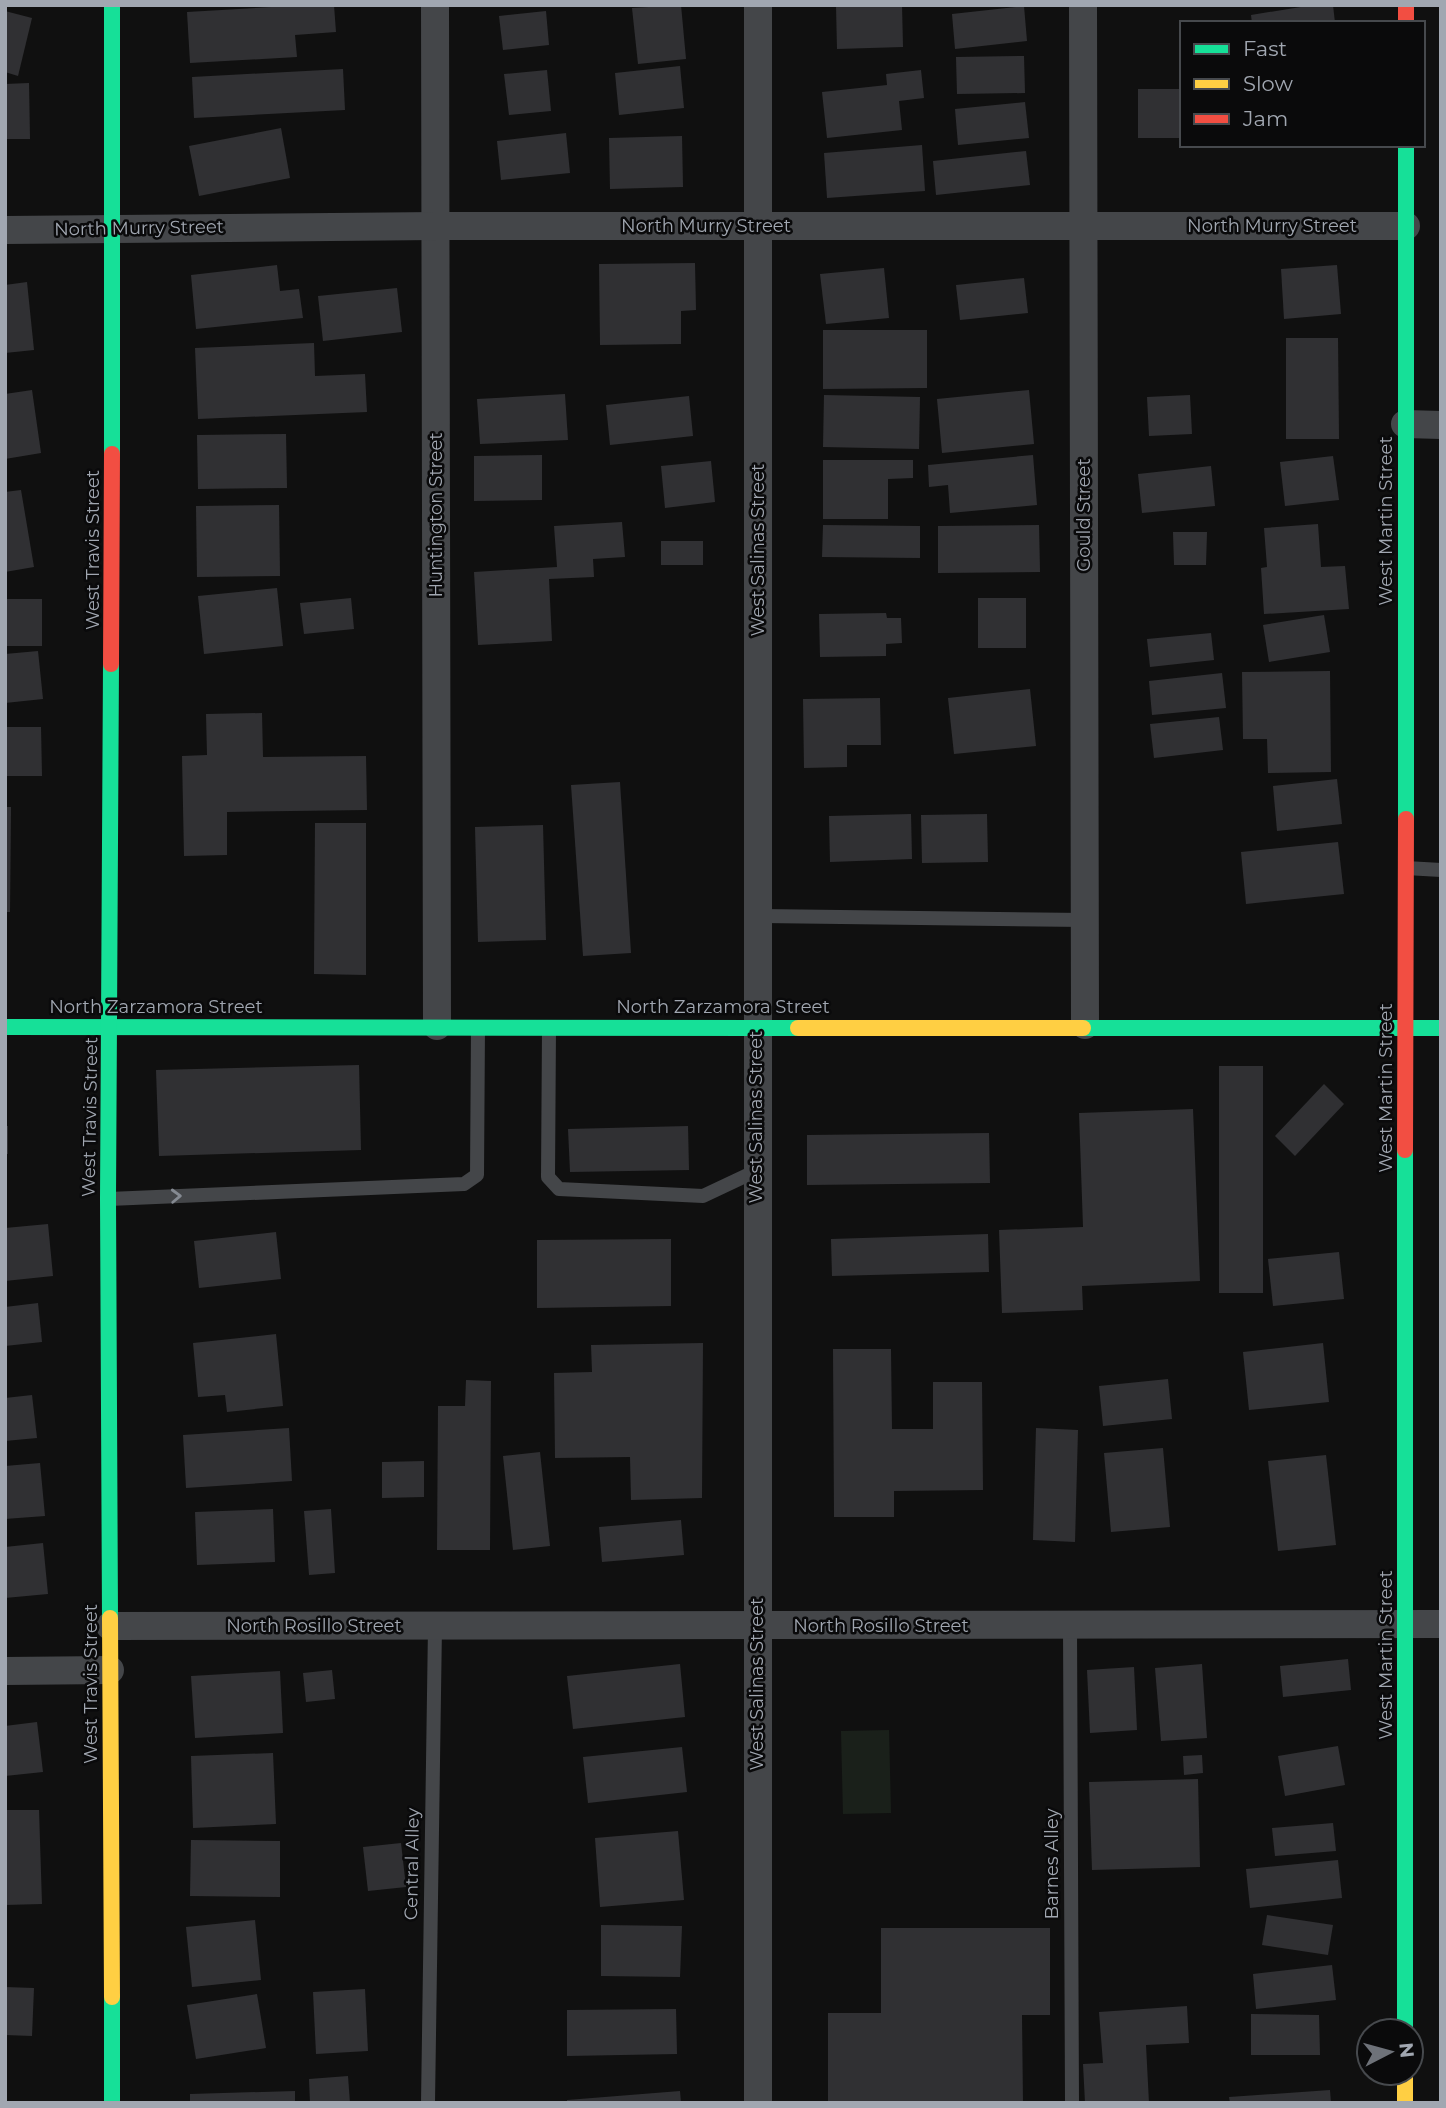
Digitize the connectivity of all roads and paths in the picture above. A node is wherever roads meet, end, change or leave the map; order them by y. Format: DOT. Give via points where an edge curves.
graph roads {
  1 [pos="112,5"];
  2 [pos="435,5"];
  3 [pos="758,5"];
  4 [pos="1083,5"];
  5 [pos="1406,147"];
  6 [pos="436,226"];
  7 [pos="759,226"];
  8 [pos="1406,226"];
  9 [pos="1084,227"];
  10 [pos="112,228"];
  11 [pos="5,230"];
  12 [pos="1405,424"];
  13 [pos="1441,425"];
  14 [pos="1405,868"];
  15 [pos="1441,870"];
  16 [pos="756,916"];
  17 [pos="1085,920"];
  18 [pos="1085,1025"];
  19 [pos="111,1026"];
  20 [pos="437,1026"];
  21 [pos="478,1026"];
  22 [pos="549,1026"];
  23 [pos="757,1026"];
  24 [pos="5,1027"];
  25 [pos="1405,1027"];
  26 [pos="1441,1028"];
  27 [pos="756,1171"];
  28 [pos="108,1199"];
  29 [pos="1405,1624"];
  30 [pos="1441,1624"];
  31 [pos="1070,1625"];
  32 [pos="110,1626"];
  33 [pos="435,1626"];
  34 [pos="757,1626"];
  35 [pos="110,1670"];
  36 [pos="5,1671"];
  37 [pos="1405,2017"];
  38 [pos="112,2103"];
  39 [pos="428,2103"];
  40 [pos="758,2103"];
  41 [pos="1072,2103"];
  1 -- 10 [label="main road, West Travis Street"];
  2 -- 6 [label="street, Huntington Street"];
  3 -- 7 [label="street, West Salinas Street"];
  4 -- 9 [label="street, Gould Street"];
  5 -- 8 [label="main road, West Martin Street"];
  6 -- 7 [label="street, North Murry Street"];
  6 -- 10 [label="street, North Murry Street"];
  6 -- 20 [label="street, Huntington Street"];
  7 -- 9 [label="street, North Murry Street"];
  7 -- 16 [label="street, West Salinas Street"];
  8 -- 9 [label="street, North Murry Street"];
  8 -- 12 [label="main road, West Martin Street"];
  9 -- 17 [label="street, Gould Street"];
  10 -- 11 [label="street, North Murry Street"];
  10 -- 19 [label="main road, West Travis Street"];
  12 -- 13 [label="street"];
  12 -- 14 [label="main road, West Martin Street"];
  14 -- 15 [label="lane"];
  14 -- 25 [label="main road, West Martin Street"];
  16 -- 17 [label="lane"];
  16 -- 23 [label="street, West Salinas Street"];
  17 -- 18 [label="street, Gould Street"];
  18 -- 23 [label="main road, North Zarzamora Street"];
  18 -- 25 [label="main road, North Zarzamora Street"];
  19 -- 20 [label="main road, North Zarzamora Street"];
  19 -- 24 [label="main road, North Zarzamora Street"];
  19 -- 28 [label="main road, West Travis Street"];
  20 -- 21 [label="main road, North Zarzamora Street"];
  21 -- 22 [label="main road, North Zarzamora Street"];
  28 -- 21 [label="lane, one-way" via="464,1184 477,1175"];
  22 -- 23 [label="main road, North Zarzamora Street"];
  22 -- 27 [label="lane" via="548,1177 559,1189 703,1196"];
  23 -- 27 [label="street, West Salinas Street"];
  25 -- 26 [label="main road, North Zarzamora Street"];
  25 -- 29 [label="main road, West Martin Street"];
  27 -- 34 [label="street, West Salinas Street"];
  28 -- 32 [label="main road, West Travis Street"];
  29 -- 30 [label="street, North Rosillo Street"];
  29 -- 31 [label="street, North Rosillo Street"];
  29 -- 37 [label="main road, West Martin Street"];
  31 -- 34 [label="street, North Rosillo Street"];
  31 -- 41 [label="lane, Barnes Alley"];
  32 -- 33 [label="street, North Rosillo Street"];
  32 -- 35 [label="main road, West Travis Street"];
  33 -- 34 [label="street, North Rosillo Street"];
  33 -- 39 [label="lane, Central Alley"];
  34 -- 40 [label="street, West Salinas Street"];
  35 -- 36 [label="street"];
  35 -- 38 [label="main road, West Travis Street"];
}
